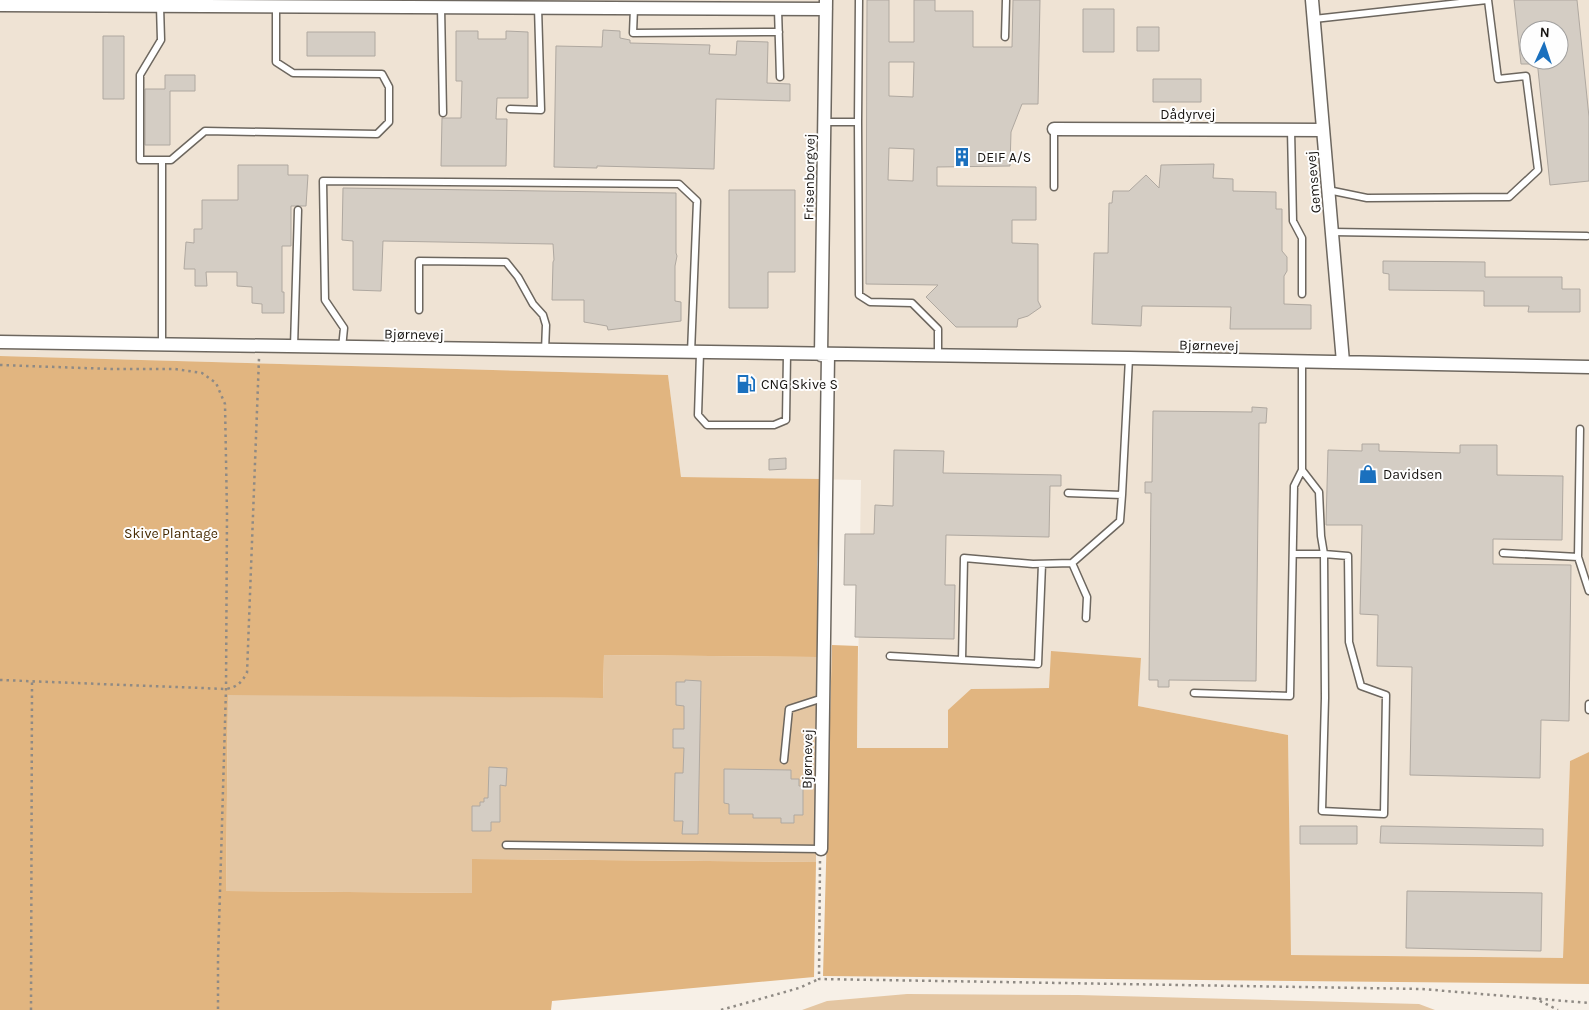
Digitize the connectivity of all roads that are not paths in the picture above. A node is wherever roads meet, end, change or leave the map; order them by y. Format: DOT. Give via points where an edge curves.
graph roads {
  1 [pos="859,0"];
  2 [pos="1006,0"];
  3 [pos="1312,0"];
  4 [pos="1487,0"];
  5 [pos="826,4"];
  6 [pos="448,5"];
  7 [pos="0,6"];
  8 [pos="160,6"];
  9 [pos="276,6"];
  10 [pos="538,7"];
  11 [pos="634,8"];
  12 [pos="778,9"];
  13 [pos="1314,19"];
  14 [pos="779,32"];
  15 [pos="1006,37"];
  16 [pos="780,77"];
  17 [pos="510,109"];
  18 [pos="443,113"];
  19 [pos="824,122"];
  20 [pos="858,122"];
  21 [pos="1054,129"];
  22 [pos="1291,130"];
  23 [pos="1323,130"];
  24 [pos="162,160"];
  25 [pos="1054,187"];
  26 [pos="1328,190"];
  27 [pos="298,210"];
  28 [pos="1332,232"];
  29 [pos="1587,236"];
  30 [pos="1302,294"];
  31 [pos="419,310"];
  32 [pos="0,342"];
  33 [pos="162,345"];
  34 [pos="294,347"];
  35 [pos="342,348"];
  36 [pos="545,351"];
  37 [pos="695,353"];
  38 [pos="787,354"];
  39 [pos="825,355"];
  40 [pos="938,356"];
  41 [pos="1129,358"];
  42 [pos="1302,362"];
  43 [pos="1343,362"];
  44 [pos="1589,367"];
  45 [pos="1580,429"];
  46 [pos="1302,470"];
  47 [pos="1068,493"];
  48 [pos="1122,495"];
  49 [pos="1502,553"];
  50 [pos="1293,554"];
  51 [pos="1324,554"];
  52 [pos="1578,556"];
  53 [pos="1042,564"];
  54 [pos="1072,564"];
  55 [pos="1589,591"];
  56 [pos="1086,618"];
  57 [pos="890,656"];
  58 [pos="962,660"];
  59 [pos="1194,693"];
  60 [pos="823,698"];
  61 [pos="1589,704"];
  62 [pos="1589,710"];
  63 [pos="784,760"];
  64 [pos="506,845"];
  65 [pos="820,849"];
  1 -- 20 [label="lane"];
  2 -- 15 [label="lane"];
  3 -- 13 [label="street, Gemsevej"];
  4 -- 13 [label="lane"];
  4 -- 26 [label="lane" via="1498,78 1526,76 1538,170 1509,197 1367,198"];
  5 -- 12 [label="street"];
  5 -- 19 [label="street, Frisenborgvej"];
  6 -- 9 [label="street"];
  6 -- 10 [label="street"];
  6 -- 18 [label="lane"];
  7 -- 8 [label="street"];
  8 -- 9 [label="street"];
  8 -- 24 [label="lane" via="160,40 140,74 140,160"];
  9 -- 24 [label="lane" via="276,62 293,73 382,74 389,87 389,122 378,134 205,132 171,160"];
  10 -- 11 [label="street"];
  10 -- 17 [label="lane" via="541,110"];
  11 -- 12 [label="street"];
  11 -- 14 [label="lane" via="634,32"];
  12 -- 14 [label="lane"];
  13 -- 23 [label="street, Gemsevej"];
  14 -- 16 [label="lane"];
  19 -- 20 [label="lane"];
  19 -- 39 [label="street, Frisenborgvej"];
  20 -- 40 [label="lane" via="859,295 870,302 912,303 938,329"];
  21 -- 22 [label="street, Dådyrvej"];
  21 -- 25 [label="lane"];
  22 -- 23 [label="street, Dådyrvej"];
  22 -- 30 [label="lane" via="1293,221 1302,238"];
  23 -- 26 [label="street, Gemsevej"];
  24 -- 33 [label="lane"];
  26 -- 28 [label="street, Gemsevej"];
  27 -- 34 [label="lane"];
  28 -- 29 [label="lane"];
  28 -- 43 [label="street, Gemsevej"];
  31 -- 36 [label="lane" via="419,261 506,262 543,315"];
  32 -- 33 [label="street, Bjørnevej"];
  33 -- 34 [label="street, Bjørnevej"];
  34 -- 35 [label="street, Bjørnevej"];
  35 -- 36 [label="street, Bjørnevej"];
  35 -- 37 [label="lane" via="344,328 324,300 323,181 679,184 697,201"];
  36 -- 37 [label="street, Bjørnevej"];
  37 -- 38 [label="street, Bjørnevej"];
  37 -- 38 [label="lane" via="698,415 707,424 774,426 786,420"];
  38 -- 39 [label="street, Bjørnevej"];
  39 -- 40 [label="street, Bjørnevej"];
  39 -- 60 [label="street, Bjørnevej"];
  40 -- 41 [label="street, Bjørnevej"];
  41 -- 42 [label="street, Bjørnevej"];
  41 -- 48 [label="lane"];
  42 -- 43 [label="street, Bjørnevej"];
  42 -- 46 [label="lane"];
  43 -- 44 [label="street, Bjørnevej"];
  45 -- 52 [label="lane"];
  46 -- 50 [label="lane" via="1294,486"];
  46 -- 51 [label="lane" via="1319,492"];
  47 -- 48 [label="lane"];
  48 -- 54 [label="lane" via="1120,521"];
  49 -- 52 [label="lane"];
  50 -- 51 [label="lane"];
  50 -- 59 [label="lane" via="1290,696"];
  51 -- 51 [label="lane" via="1322,810 1384,814 1386,696 1361,686 1349,642 1348,556"];
  52 -- 55 [label="lane"];
  53 -- 54 [label="lane"];
  53 -- 58 [label="lane" via="1038,664"];
  53 -- 58 [label="lane" via="964,558"];
  54 -- 56 [label="lane" via="1087,597"];
  57 -- 58 [label="lane"];
  60 -- 63 [label="lane" via="789,709"];
  60 -- 65 [label="street, Bjørnevej"];
  61 -- 62 [label="lane"];
  64 -- 65 [label="lane"];
}
